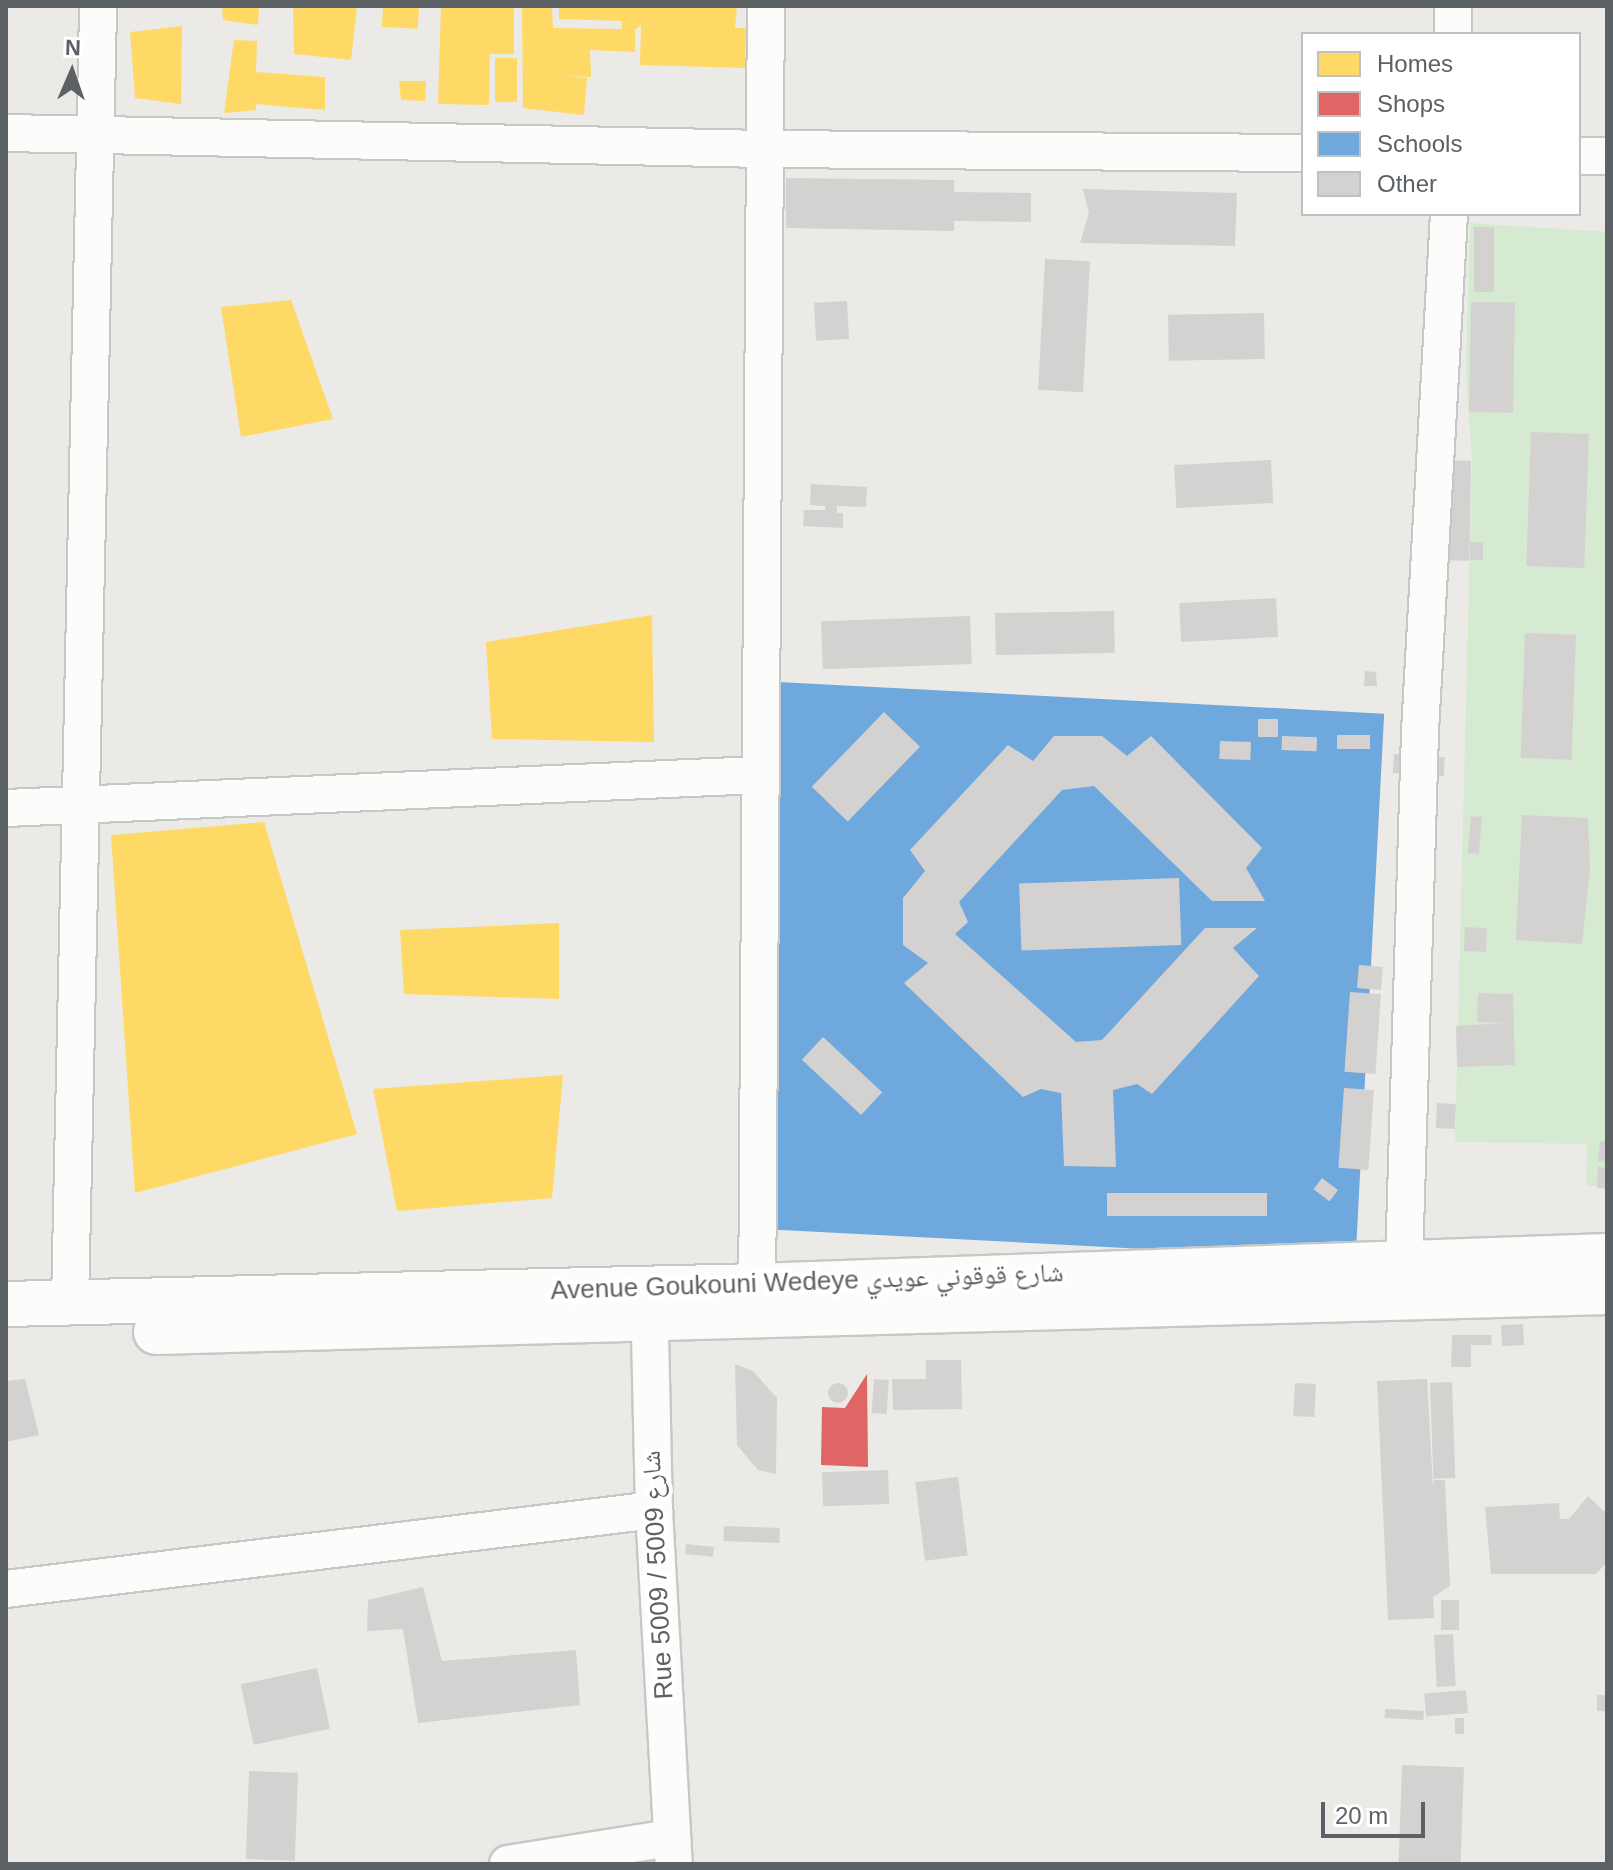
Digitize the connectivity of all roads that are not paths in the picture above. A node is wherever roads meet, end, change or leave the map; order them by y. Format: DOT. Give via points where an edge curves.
graph roads {
  1 [pos="98,6"];
  2 [pos="766,6"];
  3 [pos="1453,6"];
  4 [pos="1453,32"];
  5 [pos="6,133"];
  6 [pos="96,135"];
  7 [pos="761,149"];
  8 [pos="1301,153"];
  9 [pos="1581,156"];
  10 [pos="1607,156"];
  11 [pos="1449,216"];
  12 [pos="758,775"];
  13 [pos="82,806"];
  14 [pos="6,808"];
  15 [pos="1607,1256"];
  16 [pos="1404,1262"];
  17 [pos="1607,1292"];
  18 [pos="649,1301"];
  19 [pos="756,1301"];
  20 [pos="70,1303"];
  21 [pos="6,1304"];
  22 [pos="6,1335"];
  23 [pos="654,1510"];
  24 [pos="6,1589"];
  25 [pos="673,1851"];
  26 [pos="508,1864"];
  1 -- 6 [label="street"];
  2 -- 7 [label="street"];
  3 -- 4 [label="street"];
  5 -- 6 [label="street"];
  6 -- 7 [label="street"];
  6 -- 13 [label="street"];
  7 -- 8 [label="street"];
  7 -- 12 [label="street"];
  9 -- 10 [label="street"];
  11 -- 16 [label="street" via="1420,731"];
  12 -- 13 [label="street"];
  12 -- 19 [label="street"];
  13 -- 14 [label="street"];
  13 -- 20 [label="street"];
  15 -- 16 [label="street, Avenue Goukouni Wedeye شارع قوقوني عويدي"];
  16 -- 19 [label="street, Avenue Goukouni Wedeye شارع قوقوني عويدي"];
  17 -- 19 [label="street, Avenue Goukouni Wedeye شارع قوقوني عويدي"];
  18 -- 19 [label="street, Avenue Goukouni Wedeye شارع قوقوني عويدي"];
  18 -- 20 [label="street, Avenue Goukouni Wedeye شارع قوقوني عويدي"];
  18 -- 22 [label="street, Avenue Goukouni Wedeye شارع قوقوني عويدي"];
  18 -- 23 [label="street, Rue 5009 / شارع 5009"];
  20 -- 21 [label="street, Avenue Goukouni Wedeye شارع قوقوني عويدي"];
  23 -- 24 [label="street"];
  23 -- 25 [label="street, Rue 5009 / شارع 5009"];
  25 -- 26 [label="street"];
}
